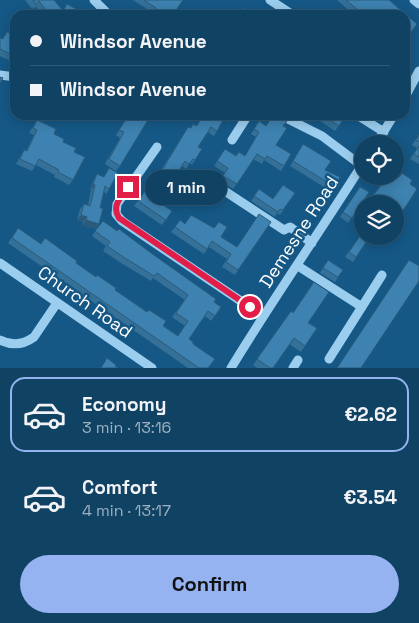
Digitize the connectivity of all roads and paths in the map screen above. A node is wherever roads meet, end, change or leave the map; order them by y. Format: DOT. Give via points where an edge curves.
graph roads {
  1 [pos="94,0"];
  2 [pos="270,0"];
  3 [pos="414,0"];
  4 [pos="419,4"];
  5 [pos="104,10"];
  6 [pos="285,10"];
  7 [pos="419,72"];
  8 [pos="410,86"];
  9 [pos="245,120"];
  10 [pos="290,120"];
  11 [pos="364,120"];
  12 [pos="391,120"];
  13 [pos="384,132"];
  14 [pos="382,135"];
  15 [pos="232,140"];
  16 [pos="157,147"];
  17 [pos="354,160"];
  18 [pos="354,178"];
  19 [pos="211,182"];
  20 [pos="312,243"];
  21 [pos="0,263"];
  22 [pos="298,266"];
  23 [pos="382,275"];
  24 [pos="57,303"];
  25 [pos="362,307"];
  26 [pos="263,316"];
  27 [pos="0,340"];
  28 [pos="329,359"];
  29 [pos="152,368"];
  30 [pos="231,368"];
  1 -- 5 [label="street"];
  2 -- 6 [label="street"];
  3 -- 4 [label="street"];
  7 -- 8 [label="street"];
  9 -- 15 [label="street"];
  10 -- 17 [label="street" via="322,136"];
  11 -- 13 [label="street"];
  12 -- 13 [label="street"];
  13 -- 14 [label="street"];
  16 -- 26 [label="street" via="117,204 116,214"];
  18 -- 20 [label="street, Demesne Road"];
  19 -- 20 [label="street" via="284,230 290,227"];
  20 -- 22 [label="street, Demesne Road"];
  21 -- 24 [label="street, Church Road"];
  22 -- 25 [label="street"];
  22 -- 26 [label="street, Demesne Road"];
  23 -- 25 [label="street"];
  24 -- 27 [label="street" via="29,341 12,344"];
  24 -- 29 [label="street, Church Road"];
  25 -- 28 [label="street"];
  26 -- 30 [label="street, Demesne Road"];
}
